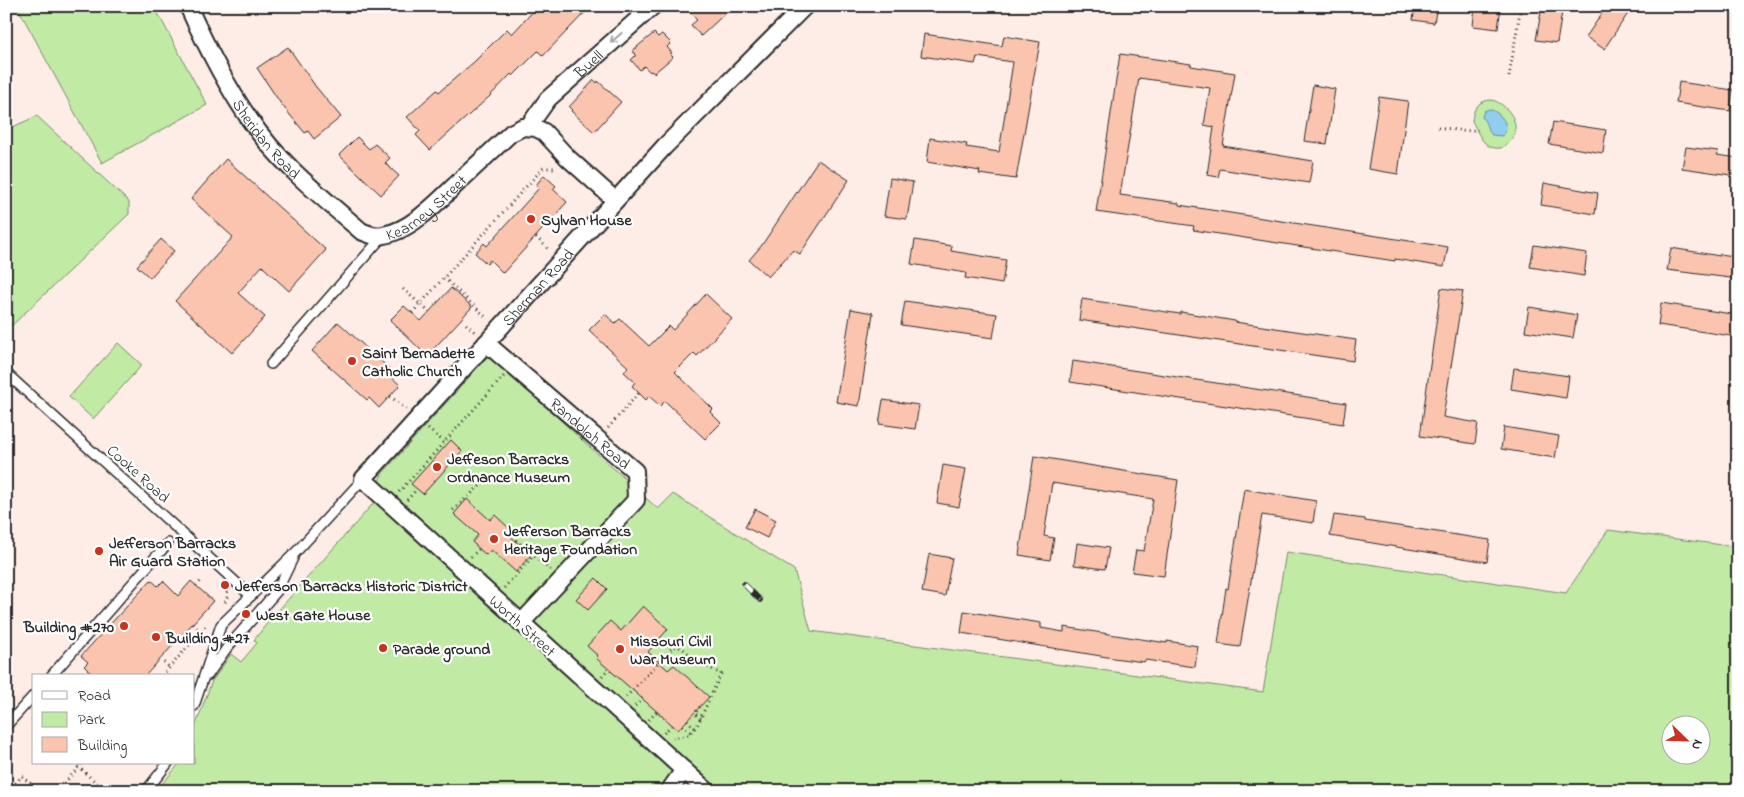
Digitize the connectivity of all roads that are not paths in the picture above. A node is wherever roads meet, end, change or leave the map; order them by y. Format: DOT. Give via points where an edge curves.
graph roads {
  1 [pos="188,6"];
  2 [pos="653,6"];
  3 [pos="806,6"];
  4 [pos="528,127"];
  5 [pos="615,200"];
  6 [pos="383,236"];
  7 [pos="481,338"];
  8 [pos="271,364"];
  9 [pos="6,373"];
  10 [pos="363,479"];
  11 [pos="168,543"];
  12 [pos="296,552"];
  13 [pos="251,596"];
  14 [pos="521,623"];
  15 [pos="53,674"];
  16 [pos="202,683"];
  17 [pos="32,697"];
  18 [pos="195,703"];
  19 [pos="6,726"];
  20 [pos="167,764"];
  21 [pos="684,770"];
  22 [pos="146,791"];
  23 [pos="669,791"];
  24 [pos="707,791"];
  1 -- 6 [label="street, Sheridan Road" via="229,88 274,150 360,231"];
  2 -- 4 [label="street, Buell, one-way" via="548,99"];
  3 -- 5 [label="street, Sherman Road"];
  4 -- 5 [label="street" via="544,132"];
  4 -- 6 [label="street, Kearney Street" via="511,133 410,224"];
  5 -- 7 [label="street, Sherman Road" via="499,329"];
  6 -- 8 [label="lane, Kearney Street"];
  7 -- 10 [label="street, Sherman Road"];
  7 -- 14 [label="street, Randolph Road" via="636,471 636,500"];
  9 -- 13 [label="lane, Cooke Road"];
  10 -- 12 [label="lane, Sherman Road"];
  10 -- 14 [label="street, Worth Street"];
  11 -- 15 [label="lane"];
  12 -- 13 [label="lane"];
  12 -- 16 [label="lane" via="277,590"];
  13 -- 16 [label="lane" via="221,625"];
  14 -- 21 [label="street, Worth Street"];
  16 -- 18 [label="lane"];
  17 -- 19 [label="lane"];
  20 -- 22 [label="lane"];
  21 -- 23 [label="street"];
  21 -- 24 [label="street, Worth Street"];
}
